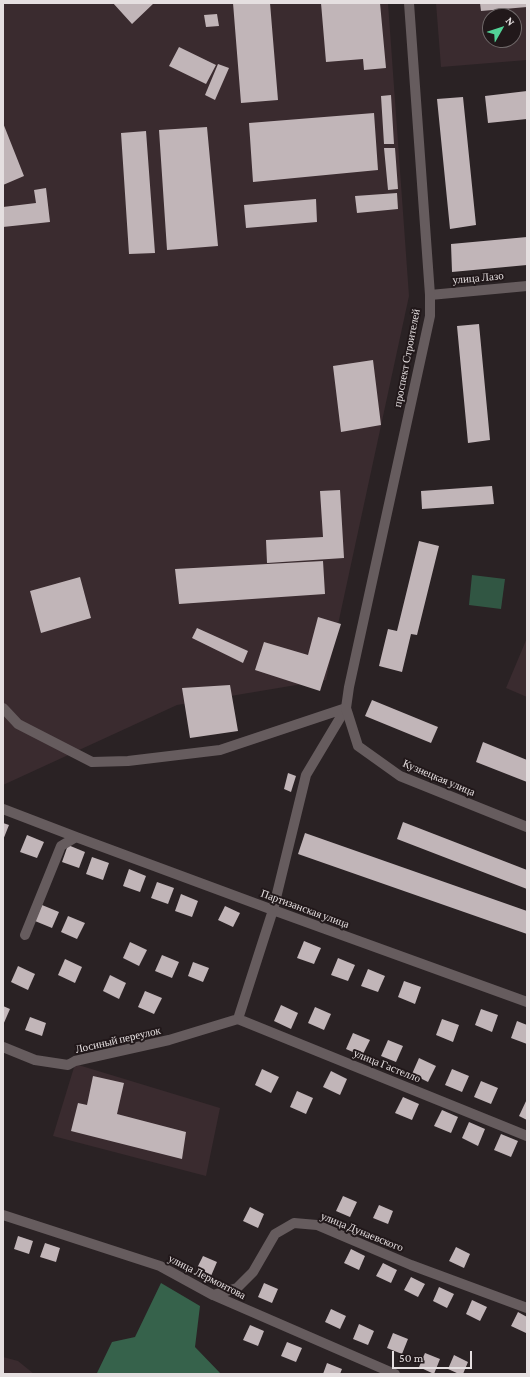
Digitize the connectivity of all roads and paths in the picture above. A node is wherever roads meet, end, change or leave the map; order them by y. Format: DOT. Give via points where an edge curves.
graph roads {
  1 [pos="409,3"];
  2 [pos="527,286"];
  3 [pos="430,295"];
  4 [pos="349,687"];
  5 [pos="3,708"];
  6 [pos="346,708"];
  7 [pos="3,809"];
  8 [pos="527,827"];
  9 [pos="76,837"];
  10 [pos="273,910"];
  11 [pos="26,935"];
  12 [pos="527,1002"];
  13 [pos="238,1019"];
  14 [pos="3,1047"];
  15 [pos="527,1136"];
  16 [pos="3,1216"];
  17 [pos="212,1295"];
  18 [pos="527,1308"];
  19 [pos="394,1374"];
  1 -- 3 [label="street, проспект Строителей"];
  2 -- 3 [label="street, улица Лазо"];
  3 -- 4 [label="street, проспект Строителей" via="430,316"];
  4 -- 6 [label="street, Кузнецкая улица"];
  5 -- 6 [label="street" via="18,724 92,762 128,761 220,750"];
  6 -- 8 [label="street, Кузнецкая улица" via="358,746 400,776"];
  6 -- 10 [label="street" via="306,775"];
  7 -- 9 [label="street, Партизанская улица"];
  9 -- 10 [label="street, Партизанская улица"];
  9 -- 11 [label="street" via="61,846"];
  10 -- 12 [label="street, Партизанская улица"];
  10 -- 13 [label="street"];
  13 -- 14 [label="street, Лосиный переулок" via="169,1040 75,1061 68,1065 36,1060"];
  13 -- 15 [label="street, улица Гастелло"];
  16 -- 17 [label="street, улица Лермонтова" via="160,1266"];
  17 -- 18 [label="street, улица Дунаевского" via="237,1288 253,1272 275,1234 294,1223 317,1225 411,1265"];
  17 -- 19 [label="street, улица Лермонтова"];
}
